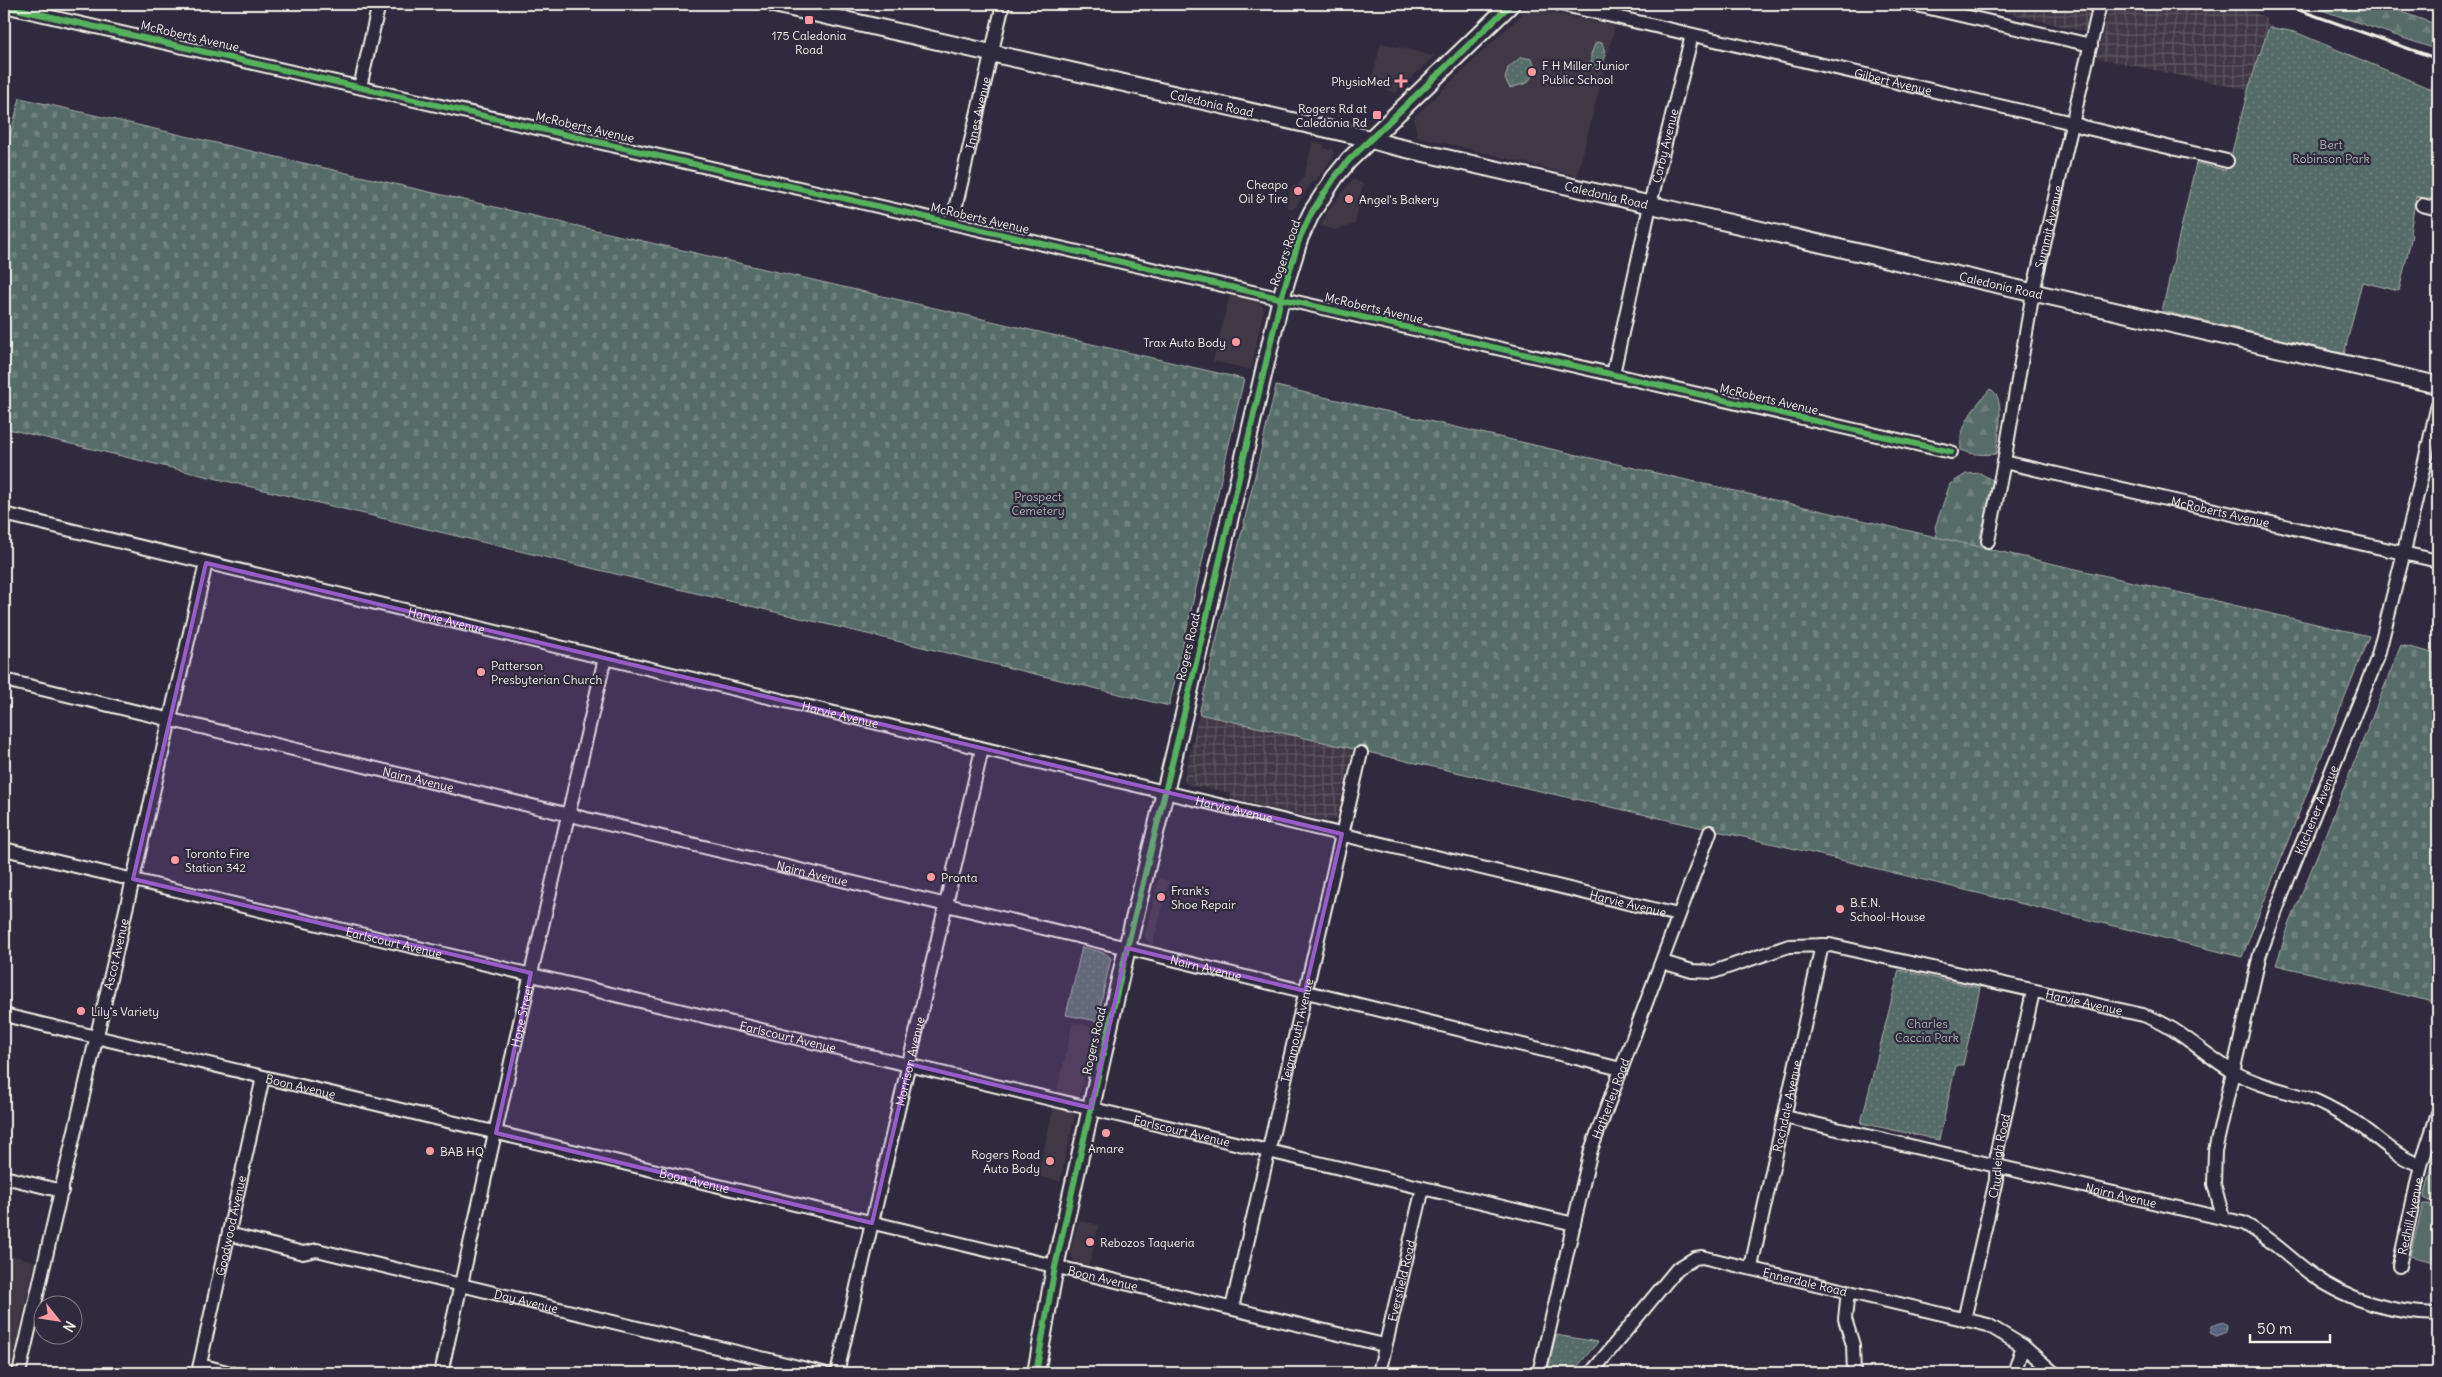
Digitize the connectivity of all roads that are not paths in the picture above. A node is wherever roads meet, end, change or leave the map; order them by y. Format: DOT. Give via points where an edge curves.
graph roads {
  1 [pos="379,4"];
  2 [pos="774,4"];
  3 [pos="1003,4"];
  4 [pos="1510,4"];
  5 [pos="1560,4"];
  6 [pos="1912,4"];
  7 [pos="2100,4"];
  8 [pos="4,6"];
  9 [pos="1692,35"];
  10 [pos="2091,45"];
  11 [pos="992,54"];
  12 [pos="360,86"];
  13 [pos="2073,122"];
  14 [pos="1371,139"];
  15 [pos="2228,161"];
  16 [pos="1651,204"];
  17 [pos="2422,205"];
  18 [pos="2438,209"];
  19 [pos="952,222"];
  20 [pos="2033,292"];
  21 [pos="1281,298"];
  22 [pos="1613,374"];
  23 [pos="2438,385"];
  24 [pos="2438,404"];
  25 [pos="1950,452"];
  26 [pos="2004,462"];
  27 [pos="4,514"];
  28 [pos="1988,541"];
  29 [pos="2404,552"];
  30 [pos="2438,561"];
  31 [pos="206,563"];
  32 [pos="605,658"];
  33 [pos="4,680"];
  34 [pos="169,721"];
  35 [pos="982,749"];
  36 [pos="1361,754"];
  37 [pos="1165,791"];
  38 [pos="568,816"];
  39 [pos="1710,832"];
  40 [pos="1342,834"];
  41 [pos="4,849"];
  42 [pos="133,879"];
  43 [pos="946,906"];
  44 [pos="1678,915"];
  45 [pos="1822,945"];
  46 [pos="1127,948"];
  47 [pos="1662,962"];
  48 [pos="531,973"];
  49 [pos="1305,991"];
  50 [pos="2033,992"];
  51 [pos="4,1015"];
  52 [pos="96,1037"];
  53 [pos="909,1064"];
  54 [pos="1621,1068"];
  55 [pos="2232,1071"];
  56 [pos="263,1077"];
  57 [pos="1091,1108"];
  58 [pos="2438,1113"];
  59 [pos="1785,1117"];
  60 [pos="496,1133"];
  61 [pos="1268,1150"];
  62 [pos="2421,1165"];
  63 [pos="1996,1166"];
  64 [pos="4,1177"];
  65 [pos="1422,1188"];
  66 [pos="62,1191"];
  67 [pos="2222,1218"];
  68 [pos="872,1223"];
  69 [pos="1574,1224"];
  70 [pos="229,1234"];
  71 [pos="2399,1266"];
  72 [pos="1055,1267"];
  73 [pos="1751,1268"];
  74 [pos="461,1286"];
  75 [pos="1848,1291"];
  76 [pos="1232,1308"];
  77 [pos="2438,1314"];
  78 [pos="1964,1320"];
  79 [pos="1384,1345"];
  80 [pos="2023,1346"];
  81 [pos="199,1369"];
  82 [pos="19,1373"];
  83 [pos="231,1373"];
  84 [pos="441,1373"];
  85 [pos="823,1373"];
  86 [pos="837,1373"];
  87 [pos="1036,1373"];
  88 [pos="1379,1373"];
  89 [pos="1539,1373"];
  90 [pos="1591,1373"];
  91 [pos="1854,1373"];
  92 [pos="2014,1373"];
  93 [pos="2054,1373"];
  1 -- 12 [label="street"];
  2 -- 11 [label="street, Caledonia Road"];
  3 -- 11 [label="street, Innes Avenue"];
  4 -- 14 [label="street, Rogers Road"];
  5 -- 9 [label="street, Gilbert Avenue"];
  6 -- 10 [label="street"];
  7 -- 10 [label="street, Summit Avenue"];
  8 -- 12 [label="street, McRoberts Avenue"];
  9 -- 13 [label="street, Gilbert Avenue"];
  9 -- 16 [label="street, Corby Avenue"];
  10 -- 13 [label="street, Summit Avenue"];
  11 -- 14 [label="street, Caledonia Road"];
  11 -- 19 [label="street, Innes Avenue"];
  12 -- 19 [label="street, McRoberts Avenue"];
  13 -- 15 [label="street, Gilbert Avenue"];
  13 -- 20 [label="street, Summit Avenue"];
  14 -- 16 [label="street, Caledonia Road"];
  14 -- 21 [label="street, Rogers Road" via="1334,177 1312,212 1300,236"];
  16 -- 20 [label="street, Caledonia Road"];
  16 -- 22 [label="street, Corby Avenue"];
  17 -- 18 [label="street"];
  19 -- 21 [label="street, McRoberts Avenue"];
  20 -- 23 [label="street, Caledonia Road"];
  20 -- 26 [label="street, Summit Avenue"];
  21 -- 22 [label="street, McRoberts Avenue"];
  21 -- 37 [label="street, Rogers Road"];
  22 -- 25 [label="street, McRoberts Avenue"];
  24 -- 29 [label="street, Kitchener Avenue"];
  26 -- 28 [label="street, Summit Avenue"];
  26 -- 29 [label="street, McRoberts Avenue"];
  27 -- 31 [label="street, Harvie Avenue"];
  29 -- 30 [label="street, McRoberts Avenue"];
  29 -- 55 [label="street, Kitchener Avenue" via="2377,659 2265,940"];
  31 -- 32 [label="street, Harvie Avenue"];
  31 -- 34 [label="street, Ascot Avenue"];
  32 -- 35 [label="street, Harvie Avenue"];
  32 -- 38 [label="street, Hope Street"];
  33 -- 34 [label="street, Nairn Avenue"];
  34 -- 38 [label="street, Nairn Avenue"];
  34 -- 42 [label="street, Ascot Avenue"];
  35 -- 37 [label="street, Harvie Avenue"];
  35 -- 43 [label="street, Morrison Avenue"];
  36 -- 40 [label="street, Teignmouth Avenue"];
  37 -- 40 [label="street, Harvie Avenue"];
  37 -- 46 [label="street, Rogers Road"];
  38 -- 43 [label="street, Nairn Avenue"];
  38 -- 48 [label="street, Hope Street"];
  39 -- 44 [label="street, Hatherley Road"];
  40 -- 44 [label="street, Harvie Avenue"];
  40 -- 49 [label="street, Teignmouth Avenue"];
  41 -- 42 [label="street, Earlscourt Avenue"];
  42 -- 48 [label="street, Earlscourt Avenue"];
  42 -- 52 [label="street, Ascot Avenue"];
  43 -- 46 [label="street, Nairn Avenue"];
  43 -- 53 [label="street, Morrison Avenue"];
  44 -- 47 [label="street, Hatherley Road"];
  45 -- 47 [label="street, Harvie Avenue" via="1789,946 1713,972 1692,971"];
  45 -- 50 [label="street, Harvie Avenue"];
  45 -- 59 [label="street, Rochdale Avenue"];
  46 -- 49 [label="street, Nairn Avenue"];
  46 -- 57 [label="street, Rogers Road"];
  47 -- 54 [label="street, Hatherley Road"];
  48 -- 53 [label="street, Earlscourt Avenue"];
  48 -- 60 [label="street, Hope Street"];
  49 -- 54 [label="street, Nairn Avenue"];
  49 -- 61 [label="street, Teignmouth Avenue"];
  50 -- 55 [label="street, Harvie Avenue" via="2143,1015 2166,1023"];
  50 -- 63 [label="street, Chudleigh Road"];
  51 -- 52 [label="street, Boon Avenue"];
  52 -- 56 [label="street, Boon Avenue"];
  52 -- 66 [label="street, Ascot Avenue"];
  53 -- 57 [label="street, Earlscourt Avenue"];
  53 -- 68 [label="street, Morrison Avenue"];
  54 -- 69 [label="street, Hatherley Road" via="1591,1150"];
  55 -- 62 [label="street, Harvie Avenue" via="2313,1100 2370,1132 2410,1162"];
  55 -- 67 [label="street, Kitchener Avenue" via="2214,1164 2214,1184"];
  56 -- 60 [label="street, Boon Avenue"];
  56 -- 70 [label="street, Goodwood Avenue"];
  57 -- 61 [label="street, Earlscourt Avenue"];
  57 -- 72 [label="street, Rogers Road"];
  58 -- 62 [label="street"];
  59 -- 63 [label="street, Nairn Avenue"];
  59 -- 73 [label="street, Rochdale Avenue"];
  60 -- 68 [label="street, Boon Avenue"];
  60 -- 74 [label="street, Hope Street"];
  61 -- 65 [label="street, Earlscourt Avenue"];
  61 -- 76 [label="street, Teignmouth Avenue"];
  62 -- 71 [label="street, Redhill Avenue"];
  63 -- 67 [label="street, Nairn Avenue"];
  63 -- 78 [label="street, Chudleigh Road" via="1996,1180"];
  64 -- 66 [label="street"];
  65 -- 69 [label="street, Earlscourt Avenue"];
  65 -- 79 [label="street, Eversfield Road"];
  66 -- 82 [label="street, Ascot Avenue"];
  67 -- 77 [label="street, Nairn Avenue" via="2255,1229 2313,1276 2352,1297 2398,1310"];
  68 -- 72 [label="street, Boon Avenue"];
  68 -- 86 [label="street, Morrison Avenue"];
  69 -- 89 [label="street, Hatherley Road"];
  70 -- 74 [label="street, Day Avenue" via="303,1253 317,1250"];
  70 -- 81 [label="street, Goodwood Avenue"];
  72 -- 76 [label="street, Boon Avenue"];
  72 -- 87 [label="street, Rogers Road"];
  73 -- 75 [label="street, Ennerdale Road"];
  73 -- 90 [label="street, Ennerdale Road" via="1712,1258 1695,1258 1686,1262"];
  74 -- 84 [label="street, Hope Street"];
  74 -- 85 [label="street, Day Avenue"];
  75 -- 78 [label="street, Ennerdale Road"];
  75 -- 91 [label="street" via="1845,1319 1852,1340"];
  76 -- 79 [label="street, Boon Avenue"];
  78 -- 80 [label="street, Ennerdale Road" via="2000,1330"];
  79 -- 88 [label="street, Eversfield Road"];
  80 -- 92 [label="street"];
  80 -- 93 [label="street, Ennerdale Road"];
  81 -- 83 [label="street"];
}
